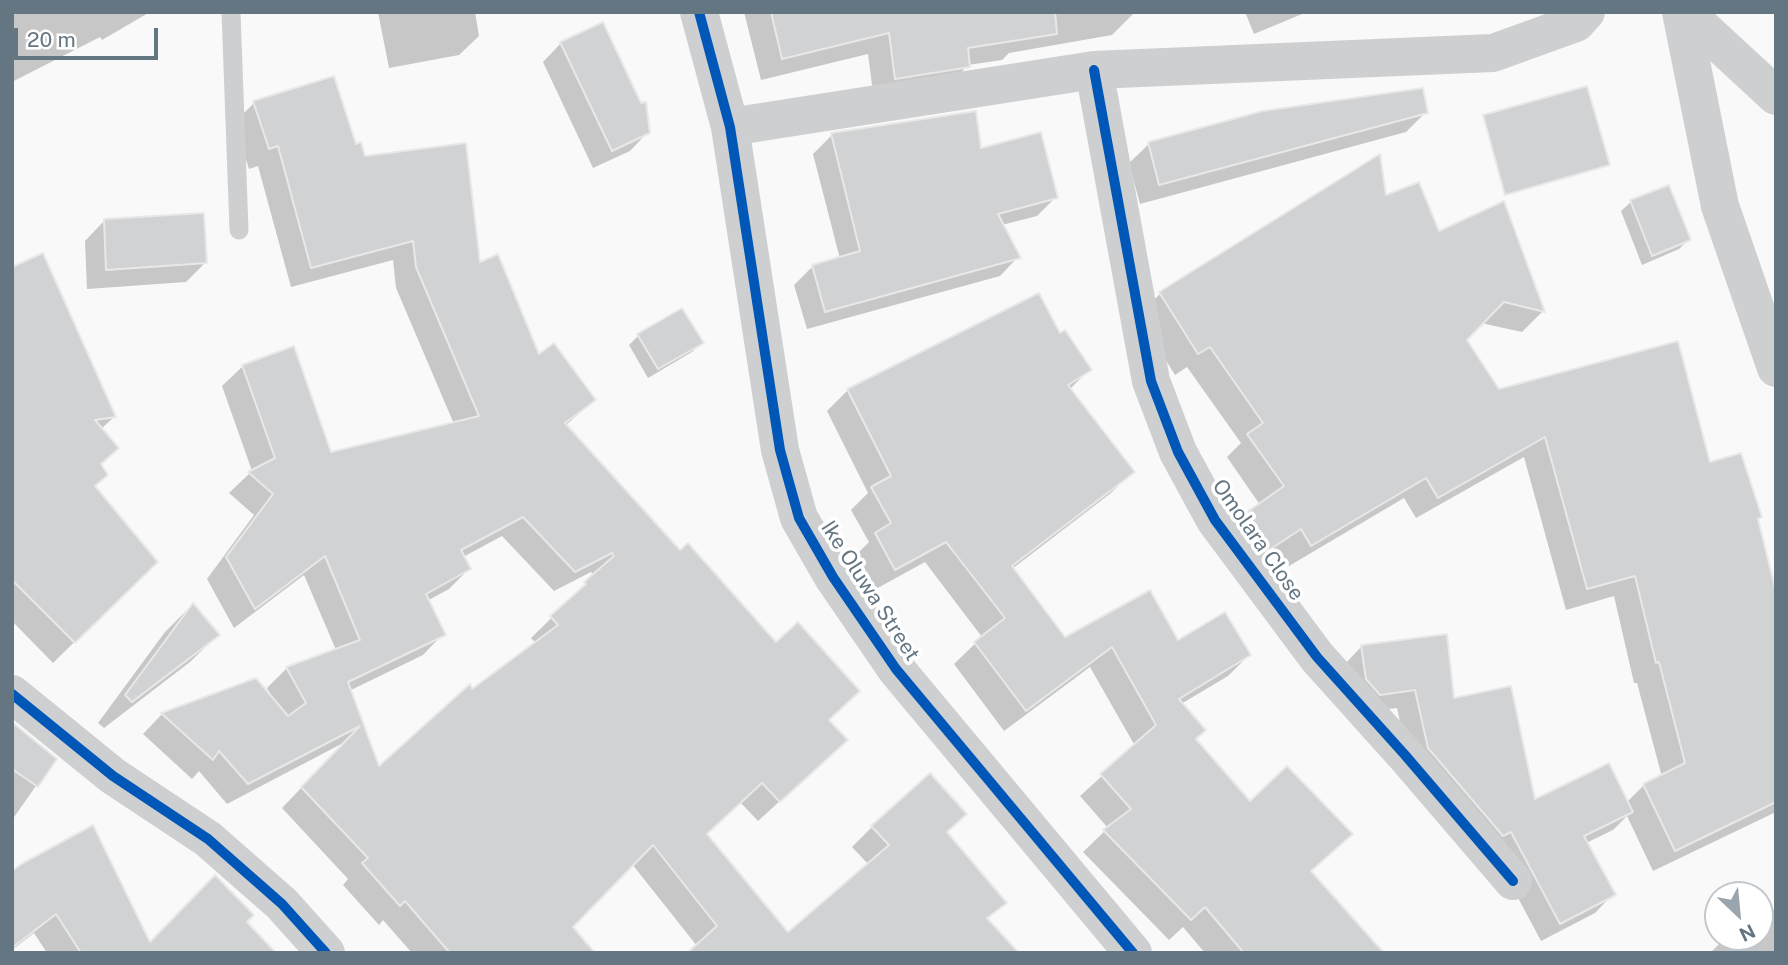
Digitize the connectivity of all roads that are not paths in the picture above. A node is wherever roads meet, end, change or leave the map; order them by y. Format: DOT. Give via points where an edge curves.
graph roads {
  1 [pos="231,12"];
  2 [pos="699,12"];
  3 [pos="1586,12"];
  4 [pos="1683,12"];
  5 [pos="1094,70"];
  6 [pos="1776,96"];
  7 [pos="730,127"];
  8 [pos="239,230"];
  9 [pos="1776,368"];
  10 [pos="12,694"];
  11 [pos="1513,881"];
  12 [pos="326,953"];
  13 [pos="1133,953"];
  1 -- 8 [label="lane"];
  2 -- 7 [label="street, Ike Oluwa Street"];
  3 -- 5 [label="street" via="1576,23 1493,53"];
  4 -- 6 [label="street"];
  4 -- 9 [label="street" via="1720,206"];
  5 -- 7 [label="street"];
  5 -- 11 [label="street, Omolara Close" via="1151,381 1178,452 1215,520 1317,657"];
  7 -- 13 [label="street, Ike Oluwa Street" via="780,450 799,518 896,669"];
  10 -- 12 [label="street" via="113,776 208,839 282,904"];
}
